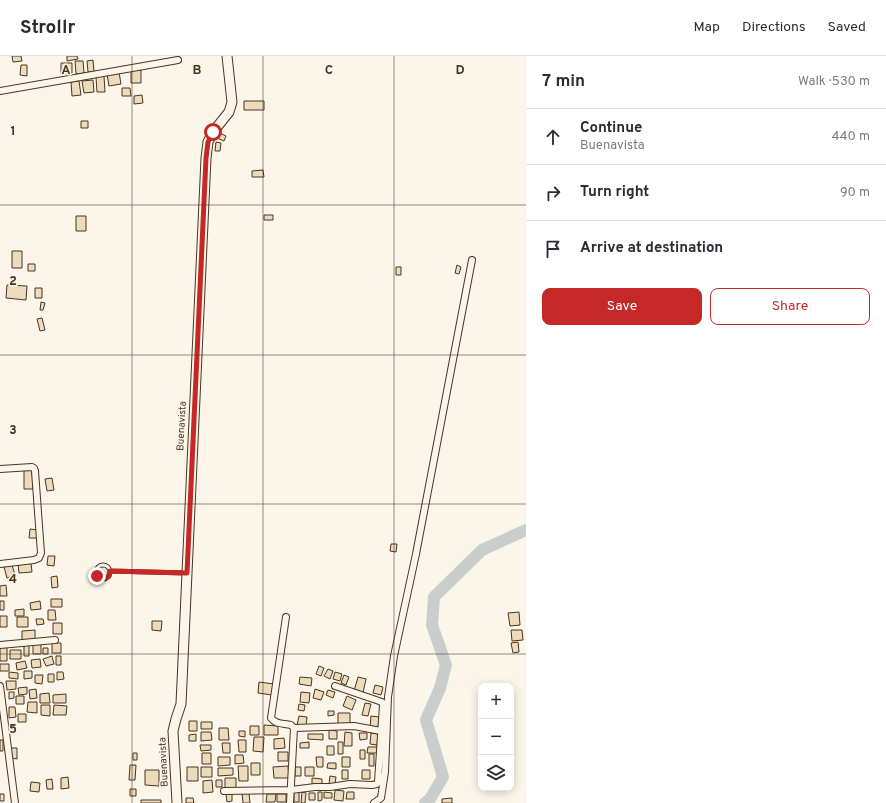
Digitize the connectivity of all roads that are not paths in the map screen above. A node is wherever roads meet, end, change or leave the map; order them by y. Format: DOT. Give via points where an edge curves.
graph roads {
  1 [pos="227,56"];
  2 [pos="178,60"];
  3 [pos="0,91"];
  4 [pos="472,260"];
  5 [pos="0,469"];
  6 [pos="0,564"];
  7 [pos="110,571"];
  8 [pos="187,573"];
  9 [pos="286,617"];
  10 [pos="55,640"];
  11 [pos="0,645"];
  12 [pos="0,686"];
  13 [pos="334,686"];
  14 [pos="294,728"];
  15 [pos="381,731"];
  16 [pos="291,790"];
  17 [pos="224,791"];
  18 [pos="15,803"];
  19 [pos="177,803"];
  20 [pos="290,803"];
  21 [pos="374,803"];
  1 -- 8 [label="street, Buenavista" via="232,102 229,112 208,142 206,158"];
  2 -- 3 [label="street"];
  4 -- 21 [label="street" via="394,656 388,697 385,772 381,798"];
  5 -- 6 [label="street" via="32,467 36,471 41,553 39,558 34,560"];
  7 -- 7 [label="lane" via="108,567 101,566 96,570 96,574 100,578 105,578 109,576"];
  7 -- 8 [label="lane"];
  8 -- 19 [label="street, Buenavista" via="181,704 173,732"];
  9 -- 14 [label="street" via="271,718 276,723 291,725"];
  10 -- 11 [label="street"];
  12 -- 18 [label="street"];
  13 -- 15 [label="street" via="382,702"];
  14 -- 15 [label="street" via="354,726"];
  14 -- 16 [label="street"];
  15 -- 16 [label="street" via="377,784"];
  16 -- 17 [label="street"];
  16 -- 20 [label="street"];
}
